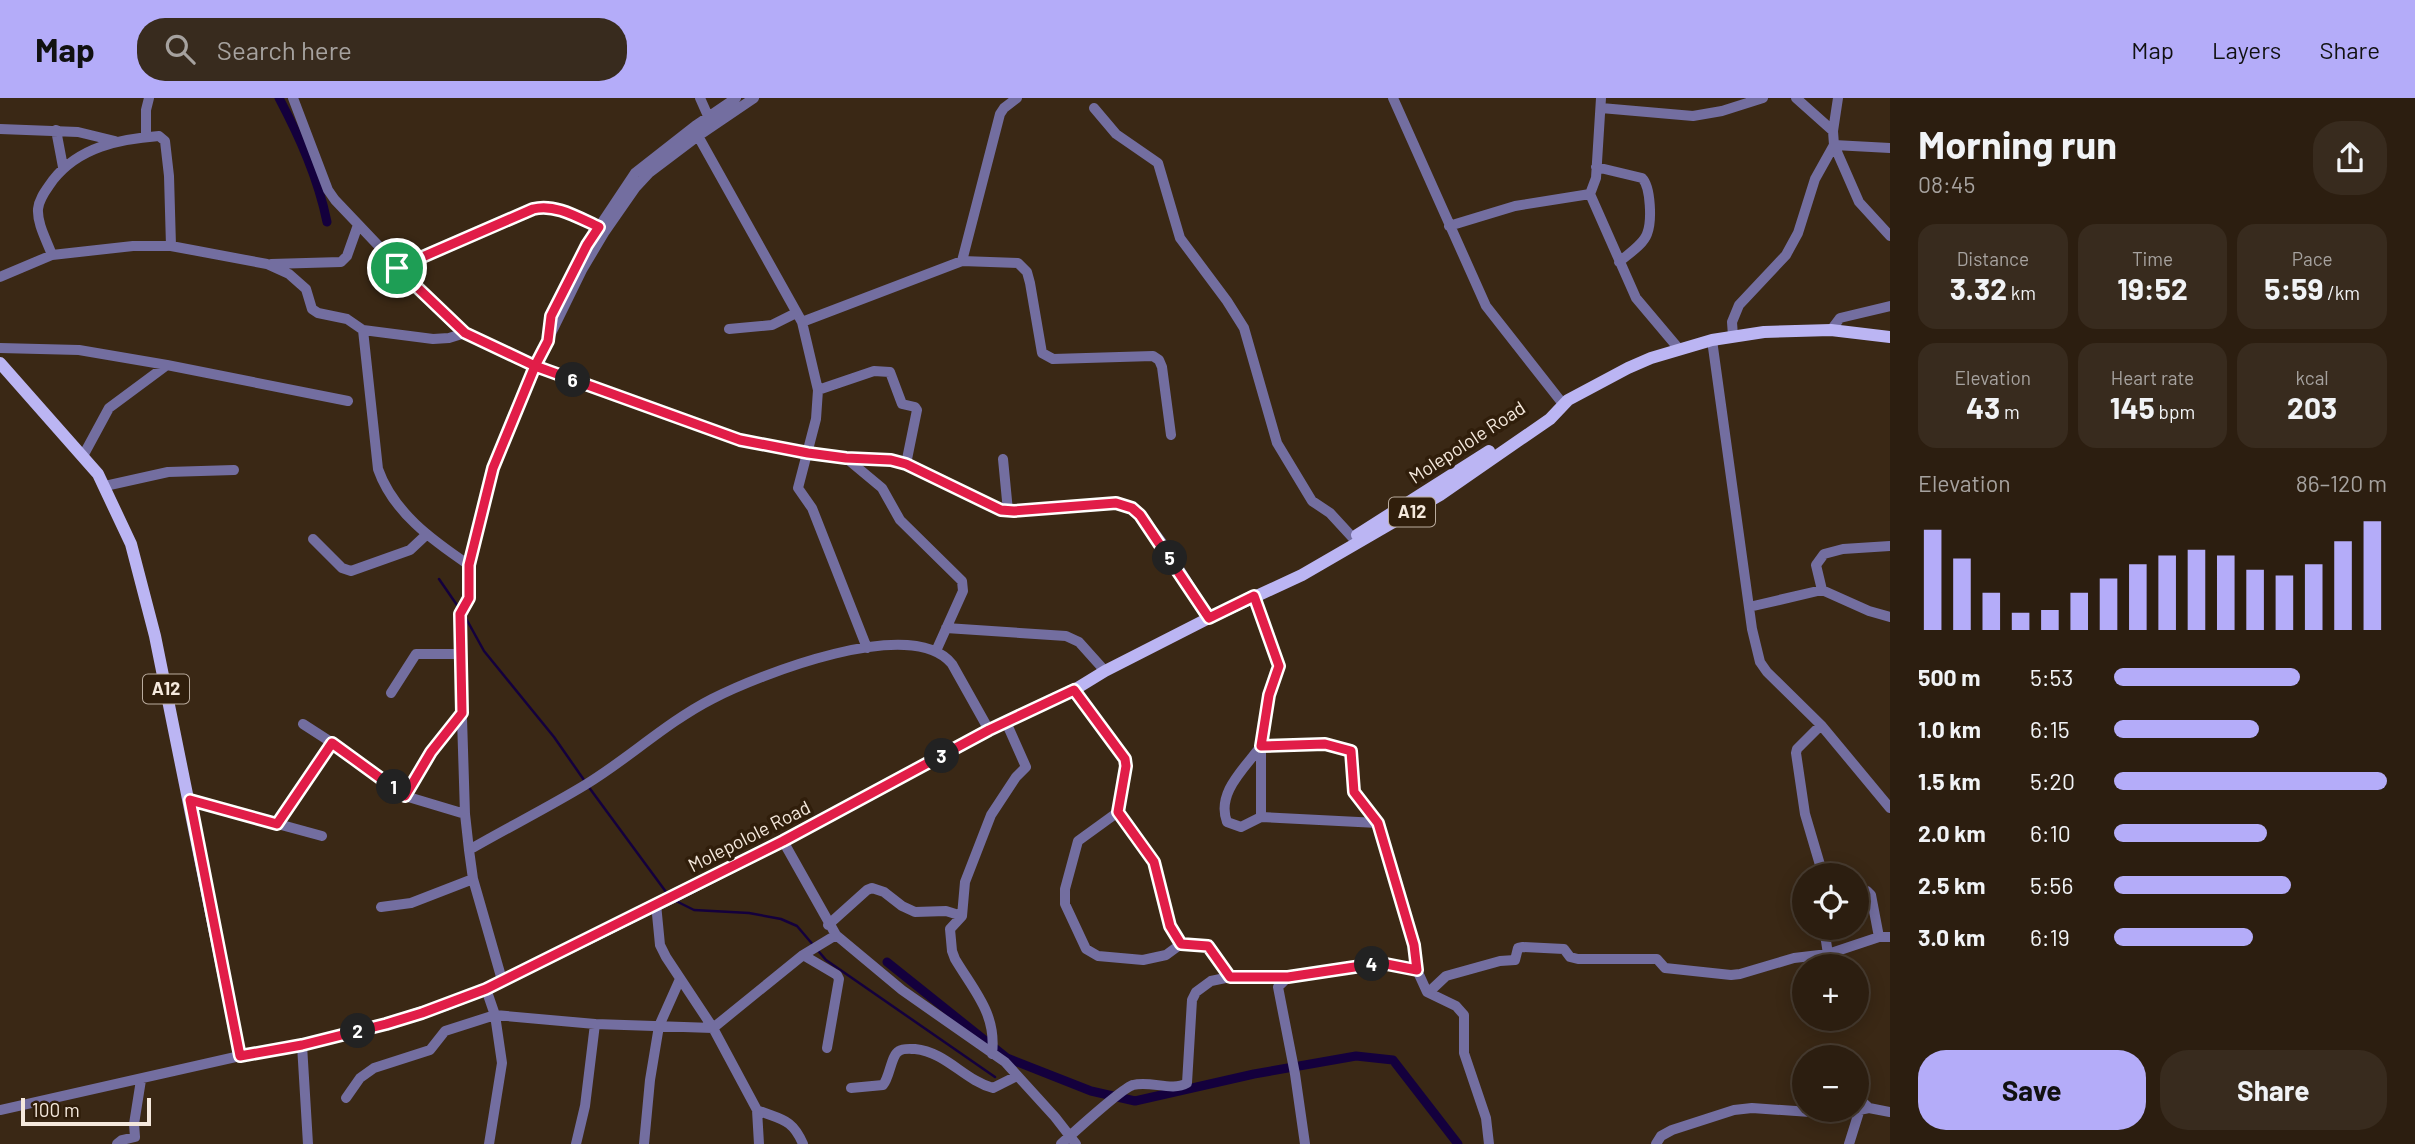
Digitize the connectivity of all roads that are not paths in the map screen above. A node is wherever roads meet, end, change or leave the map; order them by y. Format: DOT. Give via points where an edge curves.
graph roads {
  1 [pos="149,98"];
  2 [pos="293,98"];
  3 [pos="700,98"];
  4 [pos="736,98"];
  5 [pos="754,98"];
  6 [pos="1017,98"];
  7 [pos="1393,98"];
  8 [pos="1763,98"];
  9 [pos="1796,98"];
  10 [pos="1838,98"];
  11 [pos="1601,103"];
  12 [pos="1094,108"];
  13 [pos="708,117"];
  14 [pos="0,129"];
  15 [pos="57,130"];
  16 [pos="696,131"];
  17 [pos="1833,131"];
  18 [pos="146,137"];
  19 [pos="115,141"];
  20 [pos="1834,145"];
  21 [pos="1890,148"];
  22 [pos="63,167"];
  23 [pos="1596,167"];
  24 [pos="1590,194"];
  25 [pos="358,225"];
  26 [pos="1449,226"];
  27 [pos="602,230"];
  28 [pos="1890,236"];
  29 [pos="171,246"];
  30 [pos="52,255"];
  31 [pos="962,261"];
  32 [pos="1619,262"];
  33 [pos="267,264"];
  34 [pos="397,268"];
  35 [pos="0,277"];
  36 [pos="1890,306"];
  37 [pos="799,318"];
  38 [pos="729,329"];
  39 [pos="363,330"];
  40 [pos="1831,330"];
  41 [pos="465,333"];
  42 [pos="1733,336"];
  43 [pos="1890,337"];
  44 [pos="1713,340"];
  45 [pos="0,348"];
  46 [pos="1679,349"];
  47 [pos="0,363"];
  48 [pos="167,365"];
  49 [pos="535,366"];
  50 [pos="818,390"];
  51 [pos="348,401"];
  52 [pos="1560,407"];
  53 [pos="1171,435"];
  54 [pos="808,453"];
  55 [pos="83,456"];
  56 [pos="846,458"];
  57 [pos="1003,459"];
  58 [pos="906,464"];
  59 [pos="233,470"];
  60 [pos="105,486"];
  61 [pos="1008,511"];
  62 [pos="426,536"];
  63 [pos="1353,538"];
  64 [pos="313,539"];
  65 [pos="1890,546"];
  66 [pos="469,565"];
  67 [pos="1822,590"];
  68 [pos="1254,596"];
  69 [pos="1749,607"];
  70 [pos="1890,617"];
  71 [pos="1209,618"];
  72 [pos="946,628"];
  73 [pos="867,648"];
  74 [pos="936,651"];
  75 [pos="460,654"];
  76 [pos="1105,671"];
  77 [pos="1074,690"];
  78 [pos="391,694"];
  79 [pos="462,713"];
  80 [pos="1006,722"];
  81 [pos="303,724"];
  82 [pos="1821,725"];
  83 [pos="989,730"];
  84 [pos="332,743"];
  85 [pos="1261,746"];
  86 [pos="405,796"];
  87 [pos="190,800"];
  88 [pos="1890,808"];
  89 [pos="1118,812"];
  90 [pos="465,814"];
  91 [pos="1261,817"];
  92 [pos="1378,823"];
  93 [pos="277,824"];
  94 [pos="322,836"];
  95 [pos="783,841"];
  96 [pos="469,850"];
  97 [pos="1819,863"];
  98 [pos="473,879"];
  99 [pos="1869,893"];
  100 [pos="656,904"];
  101 [pos="381,907"];
  102 [pos="962,916"];
  103 [pos="828,925"];
  104 [pos="835,934"];
  105 [pos="1878,937"];
  106 [pos="1890,937"];
  107 [pos="1826,940"];
  108 [pos="1181,944"];
  109 [pos="1828,954"];
  110 [pos="803,955"];
  111 [pos="1792,959"];
  112 [pos="1417,970"];
  113 [pos="1230,977"];
  114 [pos="1288,977"];
  115 [pos="680,979"];
  116 [pos="502,980"];
  117 [pos="486,989"];
  118 [pos="1429,992"];
  119 [pos="495,1015"];
  120 [pos="595,1024"];
  121 [pos="659,1026"];
  122 [pos="713,1028"];
  123 [pos="302,1045"];
  124 [pos="828,1048"];
  125 [pos="992,1054"];
  126 [pos="240,1056"];
  127 [pos="1017,1076"];
  128 [pos="141,1080"];
  129 [pos="851,1088"];
  130 [pos="346,1098"];
  131 [pos="0,1110"];
  132 [pos="757,1110"];
  133 [pos="1869,1110"];
  134 [pos="1792,1111"];
  135 [pos="1890,1112"];
  136 [pos="1859,1122"];
  137 [pos="1073,1140"];
  138 [pos="137,1142"];
  139 [pos="117,1144"];
  140 [pos="308,1144"];
  141 [pos="489,1144"];
  142 [pos="576,1144"];
  143 [pos="644,1144"];
  144 [pos="759,1144"];
  145 [pos="803,1144"];
  146 [pos="1061,1144"];
  147 [pos="1305,1144"];
  148 [pos="1489,1144"];
  149 [pos="1656,1144"];
  150 [pos="1849,1144"];
  1 -- 18 [label="street"];
  2 -- 25 [label="street" via="328,190"];
  3 -- 13 [label="street"];
  4 -- 13 [label="street"];
  5 -- 16 [label="street"];
  6 -- 31 [label="street" via="1000,114"];
  7 -- 26 [label="street"];
  8 -- 11 [label="street" via="1707,115 1681,116"];
  9 -- 17 [label="street"];
  10 -- 17 [label="street"];
  11 -- 23 [label="street"];
  12 -- 63 [label="street" via="1116,134 1158,163 1180,238 1244,328 1278,443 1312,501 1331,513"];
  13 -- 16 [label="street"];
  14 -- 15 [label="street"];
  15 -- 19 [label="street"];
  15 -- 22 [label="street"];
  16 -- 27 [label="street" via="635,173"];
  16 -- 37 [label="street"];
  17 -- 20 [label="street"];
  18 -- 19 [label="street"];
  18 -- 29 [label="street" via="159,136 165,141"];
  19 -- 22 [label="street"];
  20 -- 21 [label="street"];
  20 -- 28 [label="street" via="1859,202"];
  20 -- 42 [label="street" via="1815,179 1791,246 1739,305 1732,322"];
  22 -- 30 [label="street" via="39,205 39,219"];
  23 -- 24 [label="street"];
  23 -- 32 [label="street" via="1642,178 1649,191 1648,231"];
  24 -- 26 [label="street" via="1514,206"];
  24 -- 32 [label="street"];
  25 -- 33 [label="street" via="341,262"];
  25 -- 34 [label="street"];
  26 -- 52 [label="street" via="1486,306"];
  27 -- 34 [label="street" via="566,213 537,208"];
  27 -- 49 [label="street" via="587,245 551,316 548,341"];
  29 -- 30 [label="street"];
  29 -- 33 [label="street"];
  30 -- 35 [label="street"];
  31 -- 37 [label="street"];
  31 -- 53 [label="street" via="1011,261 1022,266 1046,357 1145,354 1159,360"];
  32 -- 46 [label="street" via="1644,310"];
  33 -- 39 [label="street" via="306,289 312,309 347,319"];
  34 -- 41 [label="street"];
  36 -- 40 [label="street" via="1840,318"];
  37 -- 38 [label="street"];
  37 -- 50 [label="street"];
  39 -- 41 [label="street" via="433,339"];
  39 -- 62 [label="street" via="377,469 389,494"];
  40 -- 42 [label="main road, Molepolole Road / A12"];
  40 -- 43 [label="main road, Molepolole Road / A12"];
  41 -- 49 [label="street"];
  42 -- 44 [label="main road, Molepolole Road / A12"];
  44 -- 46 [label="main road, Molepolole Road / A12"];
  44 -- 69 [label="street"];
  45 -- 48 [label="street" via="79,350"];
  46 -- 52 [label="main road, Molepolole Road / A12" via="1628,368"];
  47 -- 55 [label="main road, A12"];
  48 -- 51 [label="street"];
  48 -- 55 [label="street" via="109,408"];
  49 -- 54 [label="street" via="723,435"];
  49 -- 66 [label="street" via="493,468"];
  50 -- 54 [label="street"];
  50 -- 58 [label="street" via="874,371 890,372 902,404 917,410"];
  52 -- 63 [label="main road, Molepolole Road / A12"];
  52 -- 68 [label="main road, Molepolole Road / A12" via="1550,419 1440,495 1302,575"];
  54 -- 56 [label="street"];
  54 -- 73 [label="street" via="798,488 812,508"];
  55 -- 60 [label="main road, A12"];
  56 -- 58 [label="street"];
  56 -- 72 [label="street" via="882,488 900,520 962,581 963,591"];
  57 -- 61 [label="street"];
  58 -- 61 [label="street"];
  59 -- 60 [label="street" via="168,472"];
  60 -- 87 [label="main road, A12" via="139,569"];
  61 -- 71 [label="street" via="1116,503 1132,508 1154,533"];
  62 -- 64 [label="street" via="410,550 351,571 342,568"];
  62 -- 66 [label="street"];
  63 -- 68 [label="main road, Molepolole Road / A12"];
  65 -- 67 [label="street" via="1824,554 1816,565"];
  66 -- 75 [label="street" via="469,598 460,614"];
  67 -- 69 [label="street"];
  67 -- 70 [label="street"];
  68 -- 71 [label="main road, Molepolole Road / A12"];
  68 -- 85 [label="street" via="1279,666"];
  69 -- 82 [label="street" via="1760,662"];
  71 -- 76 [label="main road, Molepolole Road / A12"];
  72 -- 74 [label="street"];
  72 -- 76 [label="street" via="1066,636 1079,642"];
  73 -- 74 [label="street" via="914,645"];
  73 -- 96 [label="street" via="791,665 712,699 595,779"];
  74 -- 83 [label="street" via="952,664"];
  75 -- 78 [label="street" via="416,654"];
  75 -- 79 [label="street"];
  76 -- 77 [label="main road, Molepolole Road / A12"];
  77 -- 80 [label="main road, Molepolole Road / A12"];
  77 -- 89 [label="street" via="1125,759"];
  79 -- 86 [label="street"];
  79 -- 90 [label="street"];
  80 -- 83 [label="main road, Molepolole Road / A12"];
  80 -- 102 [label="street" via="1026,767 991,815 967,876"];
  81 -- 84 [label="street"];
  82 -- 88 [label="street"];
  82 -- 97 [label="street" via="1796,752 1805,814"];
  83 -- 95 [label="main road, Molepolole Road / A12"];
  84 -- 86 [label="street"];
  84 -- 93 [label="street"];
  85 -- 91 [label="street"];
  85 -- 91 [label="street" via="1226,793 1223,807 1227,822 1236,827"];
  85 -- 92 [label="street" via="1325,744 1351,751 1354,792"];
  86 -- 90 [label="street"];
  87 -- 93 [label="street"];
  87 -- 126 [label="main road, A12"];
  89 -- 108 [label="street" via="1154,862 1170,926"];
  89 -- 108 [label="street" via="1078,841 1065,889 1065,904 1086,949 1098,956 1143,960 1166,955"];
  90 -- 96 [label="street"];
  91 -- 92 [label="street"];
  92 -- 112 [label="street" via="1414,945"];
  93 -- 94 [label="street"];
  95 -- 100 [label="main road, Molepolole Road / A12"];
  95 -- 103 [label="street"];
  96 -- 98 [label="street"];
  98 -- 101 [label="street" via="411,903"];
  98 -- 116 [label="street"];
  99 -- 105 [label="street"];
  100 -- 115 [label="street" via="660,945"];
  100 -- 116 [label="main road, Molepolole Road / A12"];
  102 -- 103 [label="street" via="946,911 915,912 872,888"];
  102 -- 125 [label="street" via="950,929 952,951 989,1014"];
  103 -- 104 [label="street"];
  104 -- 110 [label="street"];
  104 -- 125 [label="street" via="902,990"];
  105 -- 106 [label="street"];
  105 -- 109 [label="street"];
  107 -- 109 [label="street"];
  108 -- 113 [label="street" via="1208,946"];
  110 -- 122 [label="street"];
  110 -- 124 [label="street" via="839,979"];
  111 -- 118 [label="street" via="1731,975 1665,968 1657,959 1578,959 1564,949 1522,947 1515,960 1446,976"];
  112 -- 114 [label="street" via="1381,963"];
  112 -- 118 [label="street"];
  113 -- 114 [label="street"];
  113 -- 137 [label="street" via="1210,981 1192,1000 1187,1083 1182,1087 1130,1085"];
  114 -- 147 [label="street" via="1278,987"];
  115 -- 121 [label="street"];
  115 -- 122 [label="street"];
  116 -- 117 [label="main road, Molepolole Road / A12"];
  117 -- 119 [label="street"];
  117 -- 123 [label="main road, Molepolole Road / A12" via="422,1013"];
  118 -- 148 [label="street" via="1464,1015 1465,1056 1486,1118"];
  119 -- 120 [label="street"];
  119 -- 130 [label="street" via="445,1031 430,1050 374,1068"];
  119 -- 141 [label="street" via="502,1063"];
  120 -- 121 [label="street"];
  120 -- 142 [label="street"];
  121 -- 122 [label="street"];
  121 -- 143 [label="street"];
  122 -- 132 [label="street"];
  123 -- 126 [label="main road, Molepolole Road / A12"];
  123 -- 140 [label="street"];
  125 -- 127 [label="street"];
  126 -- 128 [label="street"];
  127 -- 129 [label="street" via="993,1088 939,1055 909,1049 895,1054 883,1085"];
  127 -- 137 [label="street"];
  128 -- 131 [label="street"];
  128 -- 138 [label="street" via="134,1124"];
  132 -- 144 [label="street"];
  132 -- 145 [label="street" via="790,1123"];
  133 -- 135 [label="street"];
  134 -- 149 [label="street" via="1734,1110 1672,1130"];
  136 -- 150 [label="street"];
  137 -- 146 [label="street"];
  138 -- 139 [label="street"];
}
